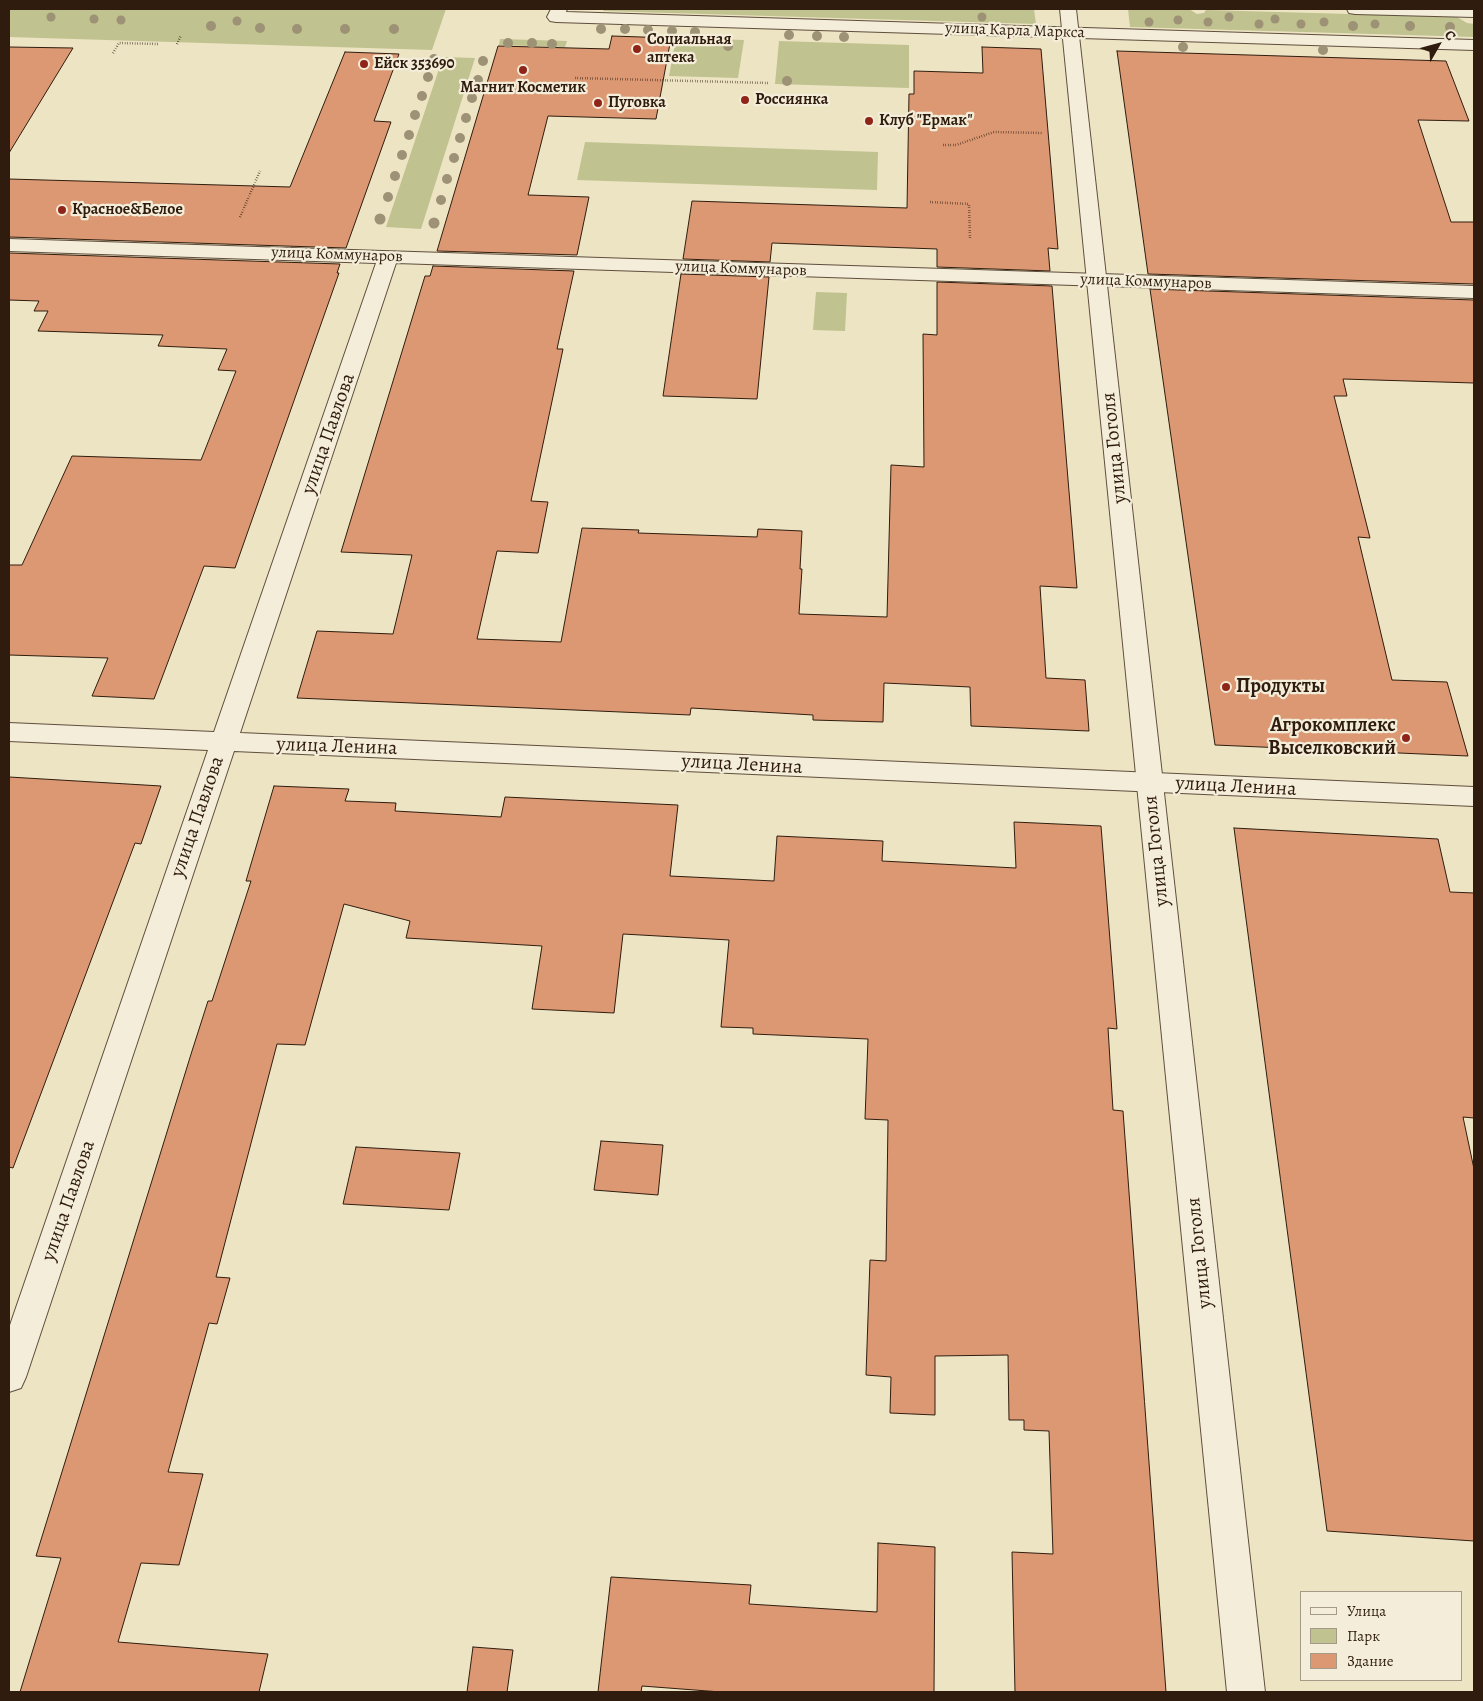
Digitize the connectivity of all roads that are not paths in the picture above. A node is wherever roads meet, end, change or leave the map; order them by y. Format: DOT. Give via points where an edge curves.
graph roads {
  1 [pos="1355,9"];
  2 [pos="1474,12"];
  3 [pos="558,13"];
  4 [pos="1070,21"];
  5 [pos="1474,45"];
  6 [pos="9,245"];
  7 [pos="388,257"];
  8 [pos="1097,280"];
  9 [pos="1474,292"];
  10 [pos="9,732"];
  11 [pos="224,742"];
  12 [pos="1150,783"];
  13 [pos="1474,797"];
  14 [pos="9,1377"];
  15 [pos="1246,1692"];
  1 -- 2 [label="street"];
  3 -- 4 [label="street, улица Карла Маркса"];
  4 -- 5 [label="street, улица Карла Маркса"];
  4 -- 8 [label="street, улица Гоголя"];
  6 -- 7 [label="street, улица Коммунаров"];
  7 -- 8 [label="street, улица Коммунаров"];
  7 -- 11 [label="street, улица Павлова"];
  8 -- 9 [label="street, улица Коммунаров"];
  8 -- 12 [label="street, улица Гоголя"];
  10 -- 11 [label="street, улица Ленина"];
  11 -- 12 [label="street, улица Ленина"];
  11 -- 14 [label="street, улица Павлова"];
  12 -- 13 [label="street, улица Ленина"];
  12 -- 15 [label="street, улица Гоголя"];
}
